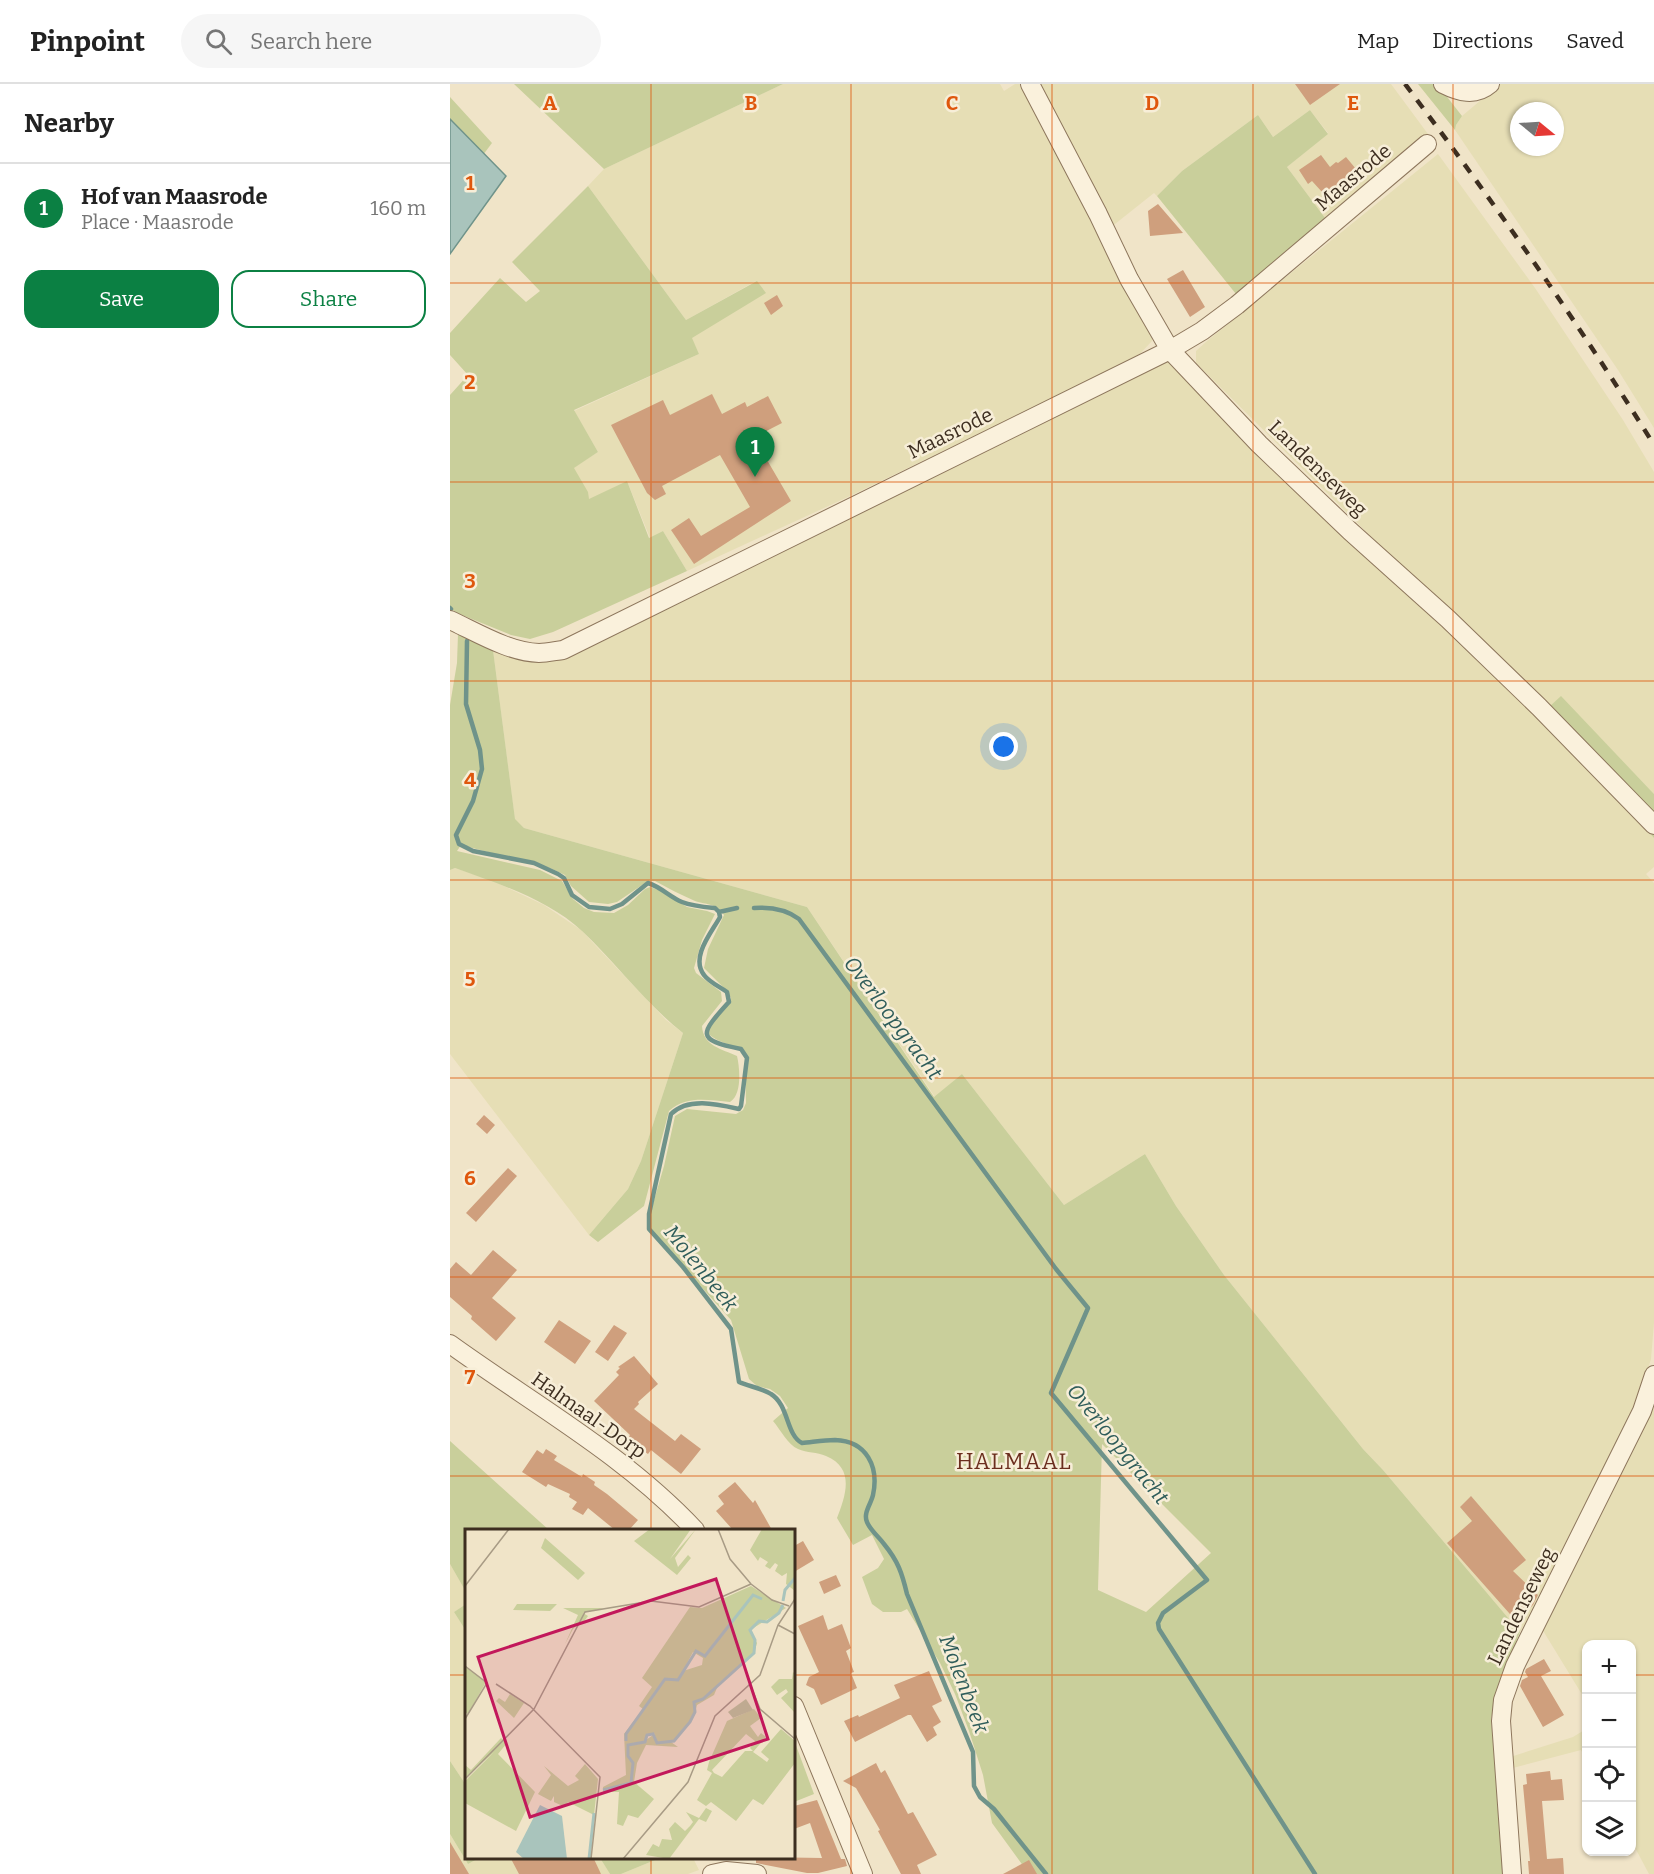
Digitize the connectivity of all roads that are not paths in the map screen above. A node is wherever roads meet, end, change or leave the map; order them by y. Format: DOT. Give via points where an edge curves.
graph roads {
  1 [pos="1030,84"];
  2 [pos="1443,84"];
  3 [pos="1490,84"];
  4 [pos="1427,144"];
  5 [pos="1170,350"];
  6 [pos="450,620"];
  7 [pos="1654,825"];
  8 [pos="450,1344"];
  9 [pos="1654,1375"];
  10 [pos="694,1529"];
  11 [pos="795,1708"];
  12 [pos="713,1868"];
  13 [pos="757,1874"];
  14 [pos="862,1874"];
  15 [pos="1512,1874"];
  1 -- 5 [label="street, Landenseweg" via="1129,279"];
  2 -- 3 [label="street" via="1468,93"];
  4 -- 5 [label="street, Maasrode" via="1237,305"];
  5 -- 6 [label="street, Maasrode" via="563,650 526,652"];
  5 -- 7 [label="street, Landenseweg" via="1259,444 1448,619"];
  8 -- 10 [label="street, Halmaal-Dorp" via="625,1467"];
  9 -- 15 [label="street, Landenseweg" via="1642,1411 1515,1666 1503,1700 1501,1721"];
  11 -- 14 [label="street"];
  12 -- 13 [label="street"];
}
